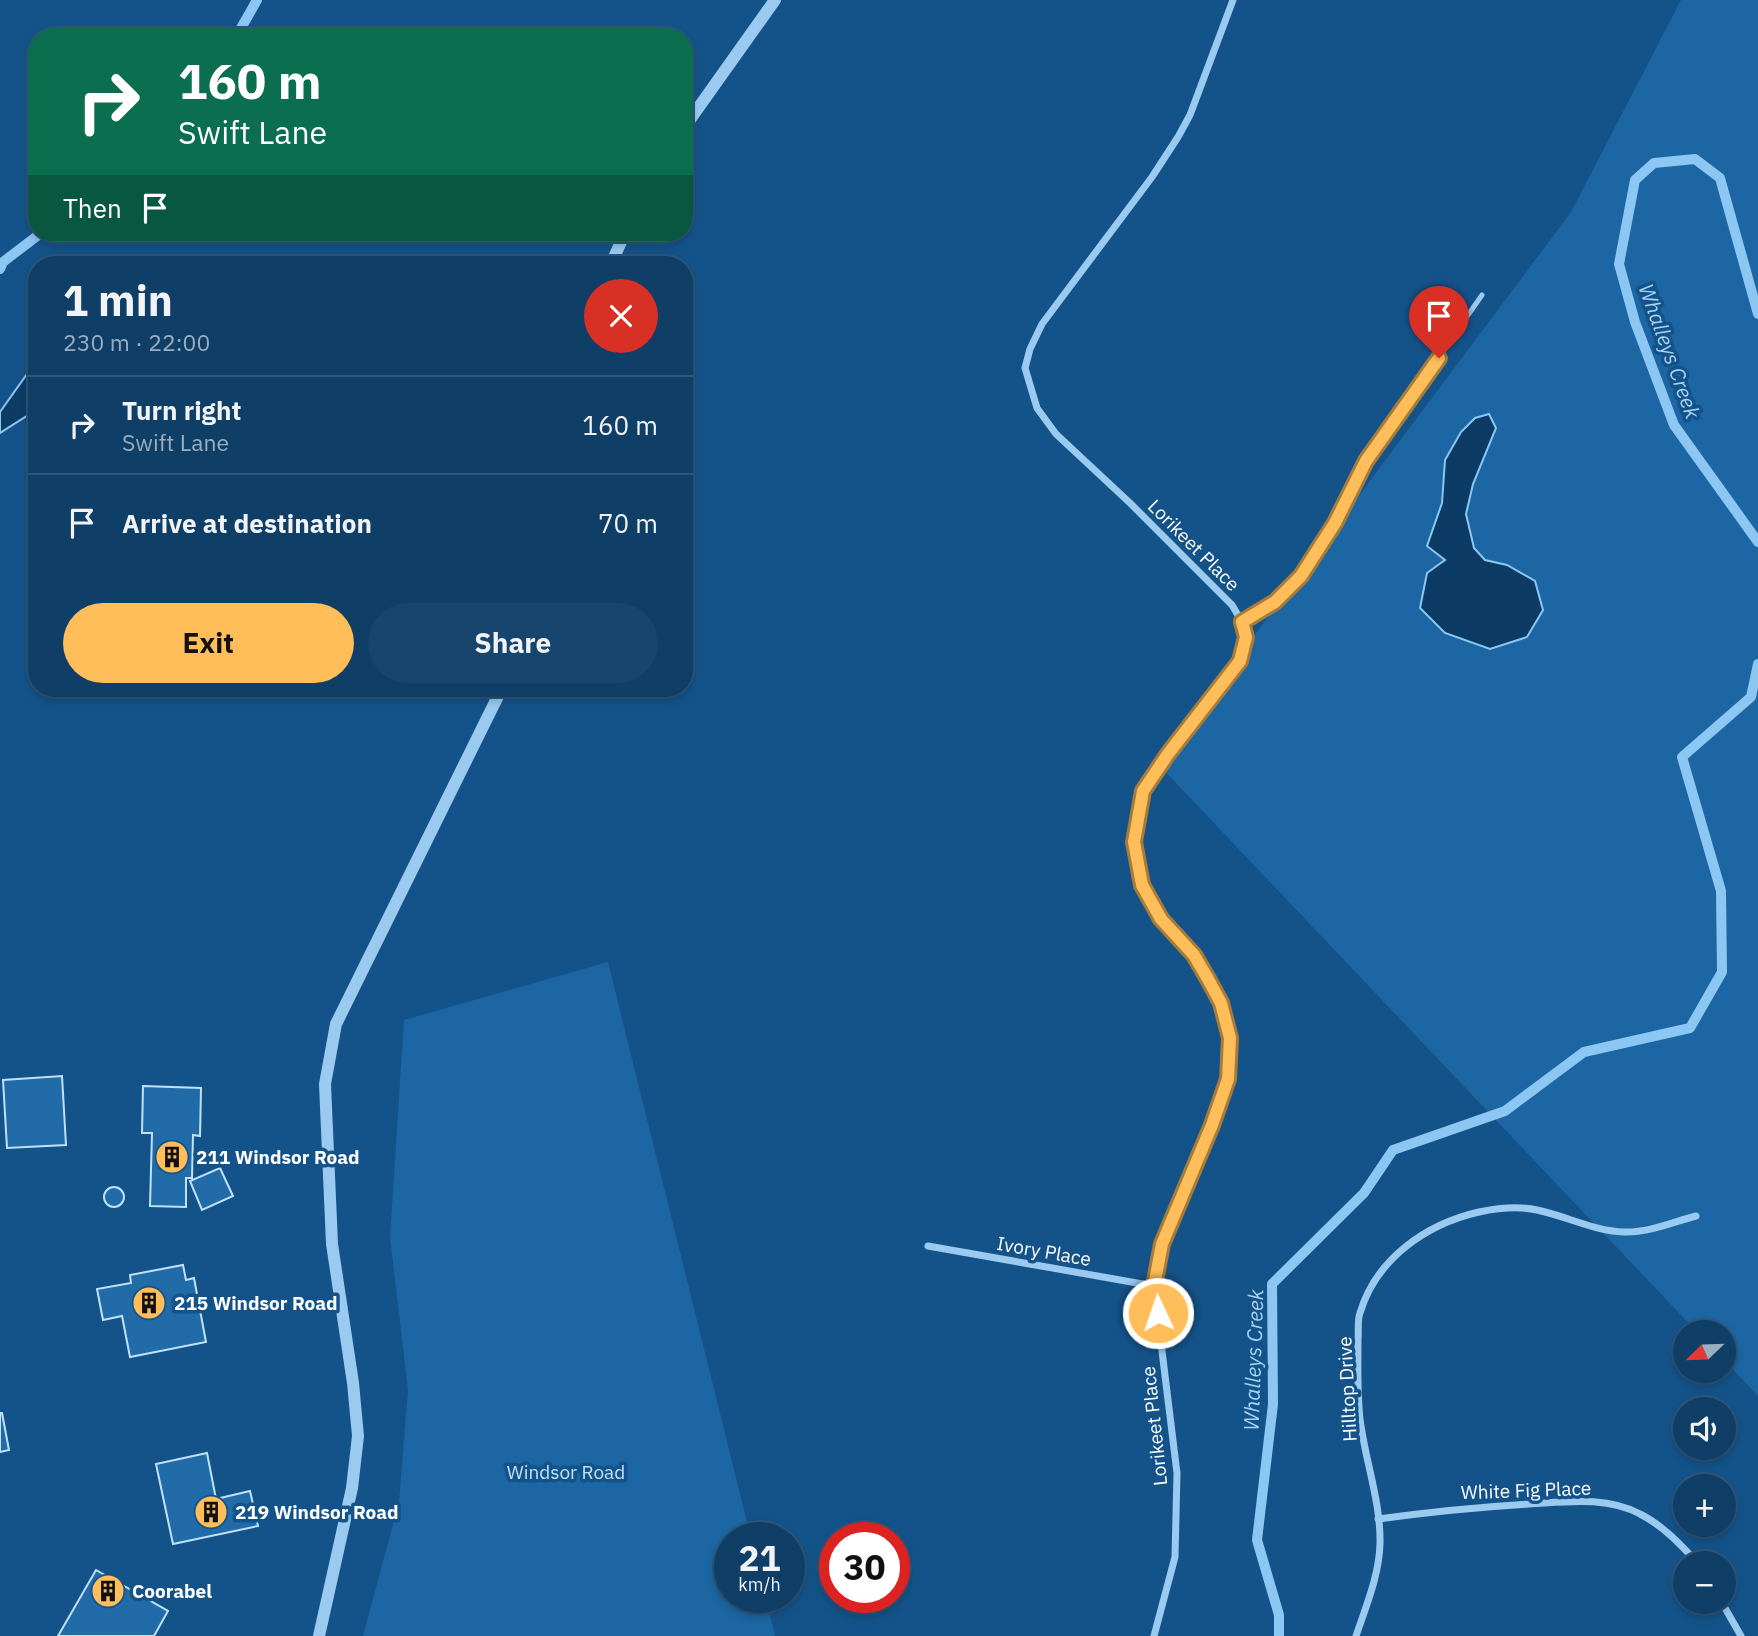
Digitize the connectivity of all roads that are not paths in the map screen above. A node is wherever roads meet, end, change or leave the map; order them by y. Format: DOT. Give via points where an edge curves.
graph roads {
  1 [pos="775,0"];
  2 [pos="1233,0"];
  3 [pos="693,115"];
  4 [pos="1482,295"];
  5 [pos="1242,622"];
  6 [pos="498,697"];
  7 [pos="1696,1216"];
  8 [pos="928,1247"];
  9 [pos="1154,1286"];
  10 [pos="1378,1519"];
  11 [pos="1687,1551"];
  12 [pos="1728,1614"];
  13 [pos="319,1636"];
  14 [pos="1154,1636"];
  15 [pos="1356,1636"];
  16 [pos="1741,1636"];
  1 -- 3 [label="street"];
  2 -- 5 [label="street, Lorikeet Place" via="1178,138 1042,324 1025,369 1037,408 1056,434 1210,582"];
  4 -- 5 [label="lane" via="1366,461 1312,562 1275,602"];
  5 -- 9 [label="street, Lorikeet Place" via="1246,637 1240,661 1143,791 1134,842 1142,885 1161,919 1201,967 1221,1003 1230,1038 1228,1079 1162,1244"];
  6 -- 13 [label="street" via="336,1024 325,1084 332,1244 358,1436 352,1488"];
  7 -- 10 [label="street, Hilltop Drive" via="1626,1232 1535,1210 1507,1208 1436,1226 1399,1250 1376,1279 1359,1314 1360,1419"];
  8 -- 9 [label="street, Ivory Place"];
  9 -- 14 [label="street, Lorikeet Place" via="1177,1473 1175,1557"];
  10 -- 11 [label="street, White Fig Place" via="1455,1508 1597,1502 1641,1514"];
  10 -- 15 [label="street, Hilltop Drive" via="1380,1545 1374,1584"];
  12 -- 16 [label="street"];
}
